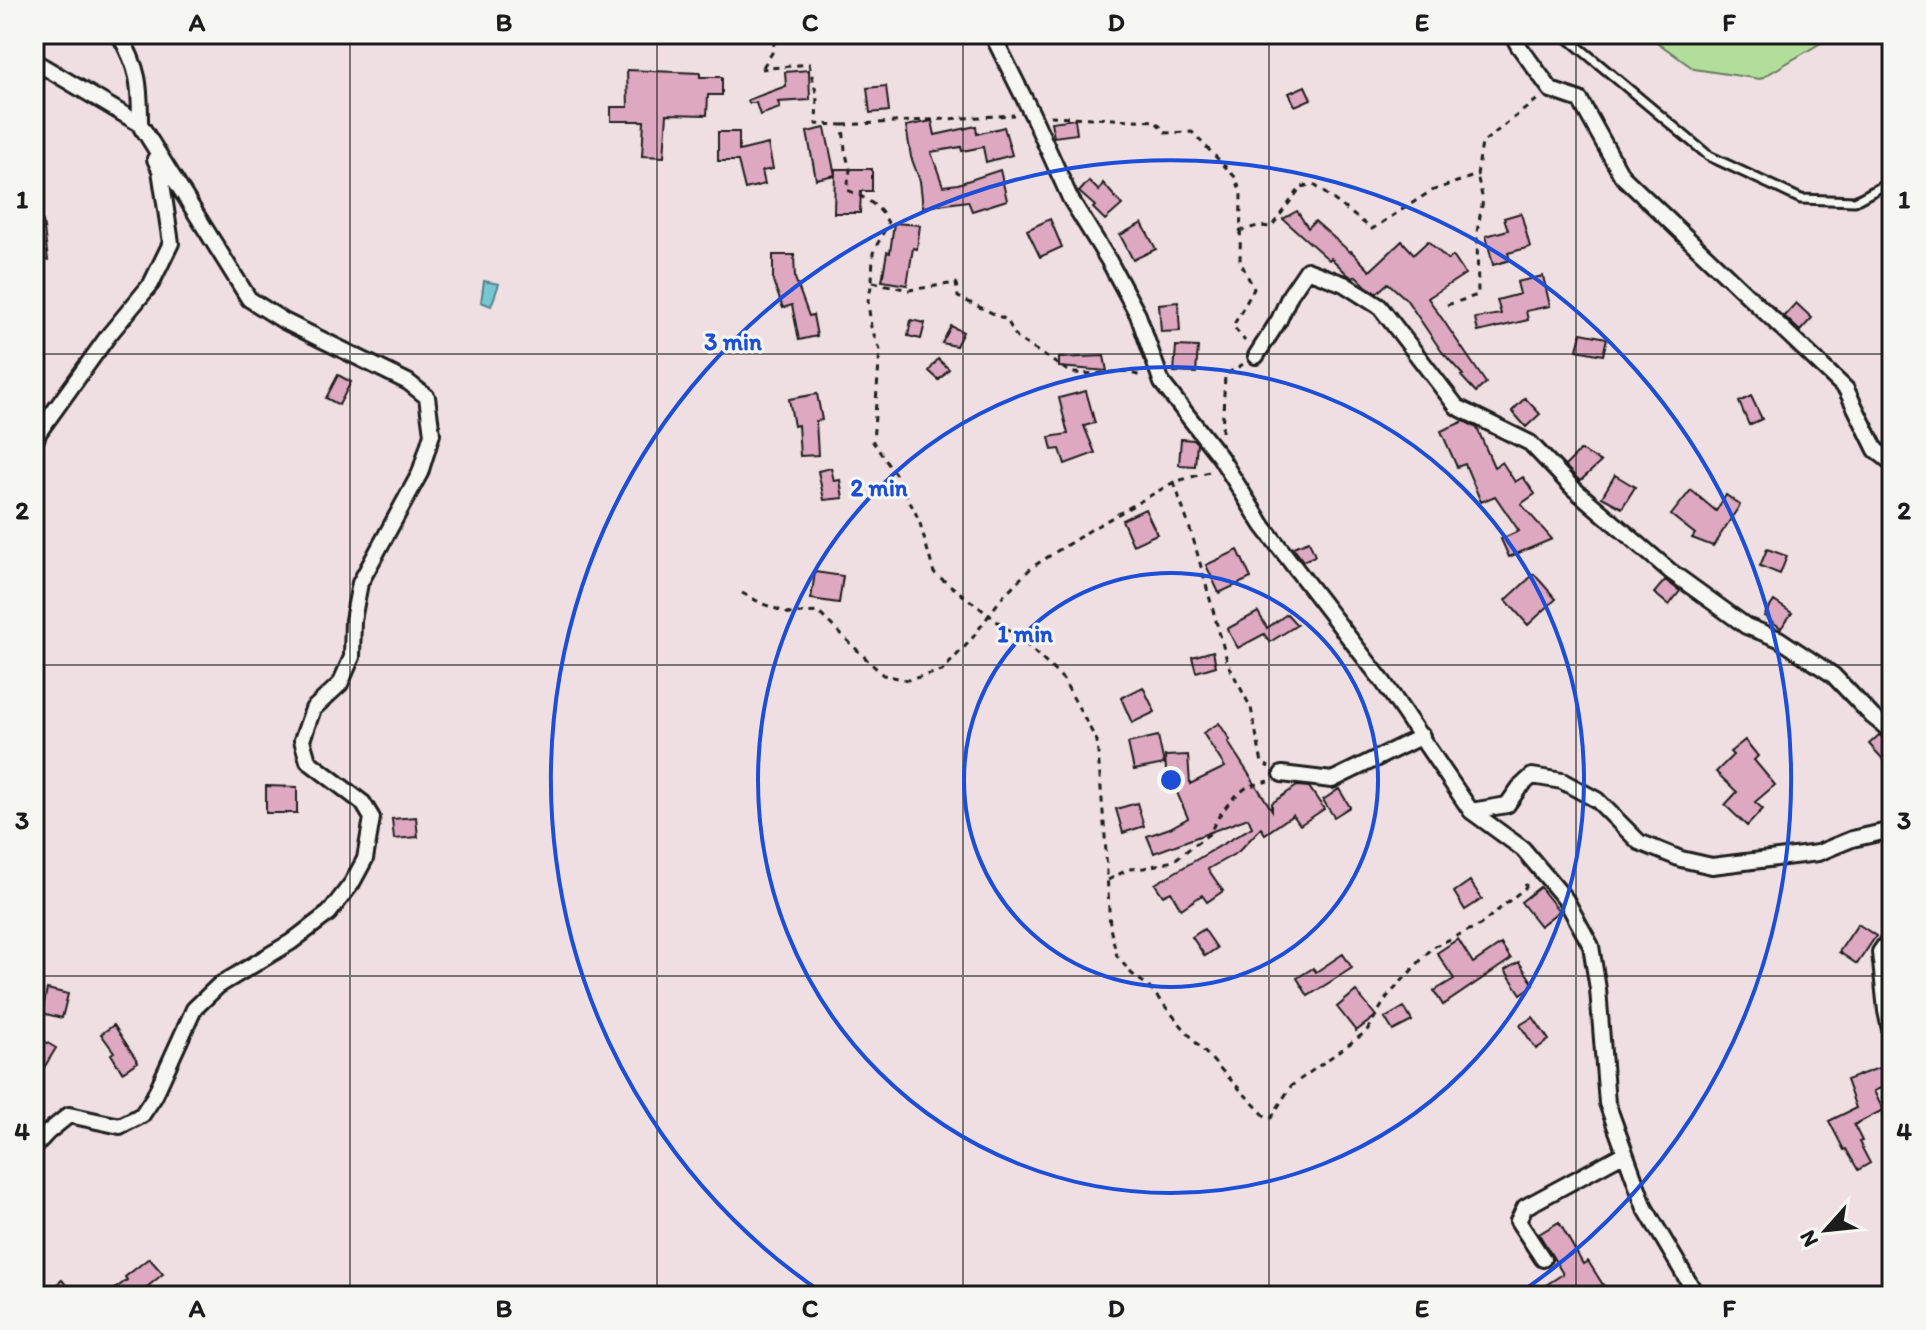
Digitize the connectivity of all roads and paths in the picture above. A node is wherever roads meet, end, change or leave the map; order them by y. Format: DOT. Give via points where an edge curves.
graph roads {
  1 [pos="119,34"];
  2 [pos="776,34"];
  3 [pos="992,34"];
  4 [pos="1512,34"];
  5 [pos="1567,34"];
  6 [pos="34,61"];
  7 [pos="1551,90"];
  8 [pos="1032,114"];
  9 [pos="140,124"];
  10 [pos="843,125"];
  11 [pos="1477,175"];
  12 [pos="1892,181"];
  13 [pos="1239,231"];
  14 [pos="872,282"];
  15 [pos="1447,305"];
  16 [pos="1256,356"];
  17 [pos="1162,383"];
  18 [pos="34,444"];
  19 [pos="1892,463"];
  20 [pos="1174,482"];
  21 [pos="742,593"];
  22 [pos="989,615"];
  23 [pos="1892,732"];
  24 [pos="1422,736"];
  25 [pos="1282,774"];
  26 [pos="1471,811"];
  27 [pos="1892,830"];
  28 [pos="1523,849"];
  29 [pos="1107,881"];
  30 [pos="1892,935"];
  31 [pos="1892,1039"];
  32 [pos="34,1147"];
  33 [pos="1625,1153"];
  34 [pos="1543,1259"];
  35 [pos="34,1291"];
  36 [pos="38,1296"];
  37 [pos="1697,1296"];
  1 -- 9 [label="street" via="140,88"];
  2 -- 10 [label="path" via="761,69 809,64 817,96 816,124"];
  3 -- 8 [label="street"];
  4 -- 7 [label="street"];
  5 -- 12 [label="lane" via="1709,156 1801,199 1855,201"];
  6 -- 9 [label="street"];
  7 -- 11 [label="path" via="1482,143"];
  7 -- 19 [label="street" via="1580,100 1622,176 1846,389 1876,450"];
  8 -- 10 [label="path"];
  8 -- 17 [label="street" via="1070,198 1138,315"];
  9 -- 18 [label="street" via="160,170 171,243 151,284 99,348"];
  9 -- 32 [label="street" via="249,299 418,389 427,397 432,434 420,473 360,583 352,657 340,684 313,709 302,740 308,761 363,803 372,818 365,859 352,883 329,913 304,933 218,986 194,1009 142,1115 120,1126 69,1115"];
  10 -- 14 [label="path" via="850,170 847,190 866,198 888,223 873,253"];
  11 -- 13 [label="path" via="1431,191 1372,229 1313,184 1301,187 1271,227"];
  11 -- 15 [label="path" via="1483,200 1477,232 1478,295"];
  14 -- 17 [label="path" via="909,290 956,283 958,297 1007,320 1017,338 1071,373 1125,371"];
  14 -- 22 [label="path" via="871,327 880,350 873,442 919,520 934,573"];
  16 -- 23 [label="street" via="1307,270 1344,284 1380,307 1457,407 1530,443 1574,489 1670,571 1746,626 1779,639 1833,675"];
  17 -- 24 [label="street"];
  20 -- 25 [label="path" via="1228,664 1251,708 1262,763"];
  21 -- 22 [label="path" via="790,614 818,612 883,675 908,680 942,671"];
  22 -- 29 [label="path" via="1063,679 1097,741"];
  24 -- 25 [label="street" via="1332,780"];
  24 -- 26 [label="street"];
  25 -- 29 [label="path" via="1247,787 1232,799 1209,834 1173,861 1129,869"];
  26 -- 27 [label="street" via="1507,805 1532,776 1562,781 1597,800 1639,842 1712,866 1818,853"];
  26 -- 28 [label="street"];
  28 -- 29 [label="path" via="1526,887 1480,925 1433,947 1387,997 1366,1032 1291,1086 1271,1118 1117,956"];
  28 -- 33 [label="street" via="1566,900 1591,946 1607,1103"];
  30 -- 31 [label="street" via="1880,952"];
  33 -- 34 [label="street" via="1525,1207 1518,1221"];
  33 -- 37 [label="street" via="1645,1208"];
  35 -- 36 [label="street"];
}
